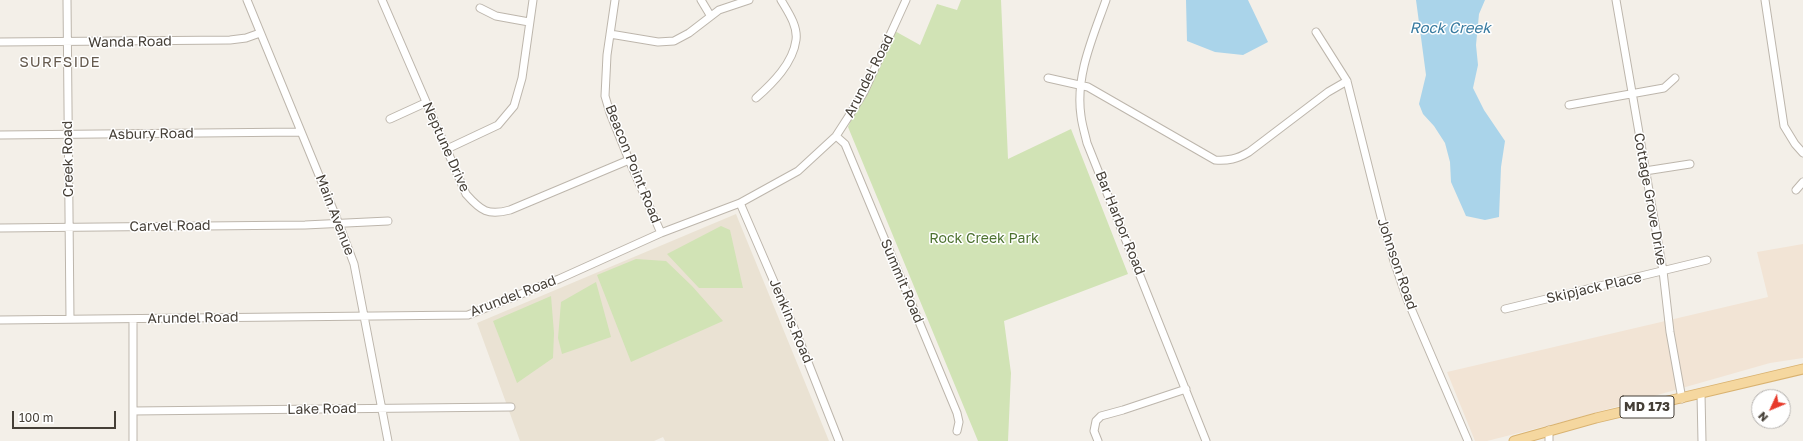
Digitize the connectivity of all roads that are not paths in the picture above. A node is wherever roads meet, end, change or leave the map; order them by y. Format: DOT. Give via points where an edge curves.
graph roads {
  1 [pos="67,0"];
  2 [pos="247,0"];
  3 [pos="382,0"];
  4 [pos="533,0"];
  5 [pos="615,0"];
  6 [pos="701,0"];
  7 [pos="749,0"];
  8 [pos="781,0"];
  9 [pos="906,0"];
  10 [pos="1106,0"];
  11 [pos="1616,0"];
  12 [pos="1765,0"];
  13 [pos="480,8"];
  14 [pos="710,15"];
  15 [pos="529,22"];
  16 [pos="1316,32"];
  17 [pos="260,33"];
  18 [pos="610,34"];
  19 [pos="0,42"];
  20 [pos="67,43"];
  21 [pos="1048,78"];
  22 [pos="1675,78"];
  23 [pos="1347,81"];
  24 [pos="1080,85"];
  25 [pos="1632,94"];
  26 [pos="756,98"];
  27 [pos="425,103"];
  28 [pos="1569,105"];
  29 [pos="390,119"];
  30 [pos="301,132"];
  31 [pos="67,135"];
  32 [pos="0,136"];
  33 [pos="836,136"];
  34 [pos="447,149"];
  35 [pos="1803,153"];
  36 [pos="629,160"];
  37 [pos="1690,164"];
  38 [pos="1646,171"];
  39 [pos="1803,182"];
  40 [pos="1796,190"];
  41 [pos="740,203"];
  42 [pos="388,221"];
  43 [pos="339,224"];
  44 [pos="69,227"];
  45 [pos="0,228"];
  46 [pos="661,233"];
  47 [pos="1707,260"];
  48 [pos="1663,271"];
  49 [pos="1505,309"];
  50 [pos="364,316"];
  51 [pos="70,319"];
  52 [pos="133,319"];
  53 [pos="0,320"];
  54 [pos="1803,369"];
  55 [pos="1186,389"];
  56 [pos="1701,394"];
  57 [pos="1682,399"];
  58 [pos="511,407"];
  59 [pos="382,409"];
  60 [pos="133,411"];
  61 [pos="1549,430"];
  62 [pos="957,431"];
  63 [pos="133,441"];
  64 [pos="388,441"];
  65 [pos="839,441"];
  66 [pos="1098,441"];
  67 [pos="1206,441"];
  68 [pos="1468,441"];
  69 [pos="1514,441"];
  70 [pos="1548,441"];
  71 [pos="1702,441"];
  1 -- 20 [label="street, Creek Road"];
  2 -- 17 [label="street, Main Avenue"];
  3 -- 27 [label="street, Neptune Drive"];
  4 -- 15 [label="street"];
  5 -- 18 [label="street, Beacon Point Road"];
  6 -- 14 [label="street"];
  7 -- 14 [label="street"];
  8 -- 26 [label="street" via="793,20 797,39 780,73"];
  9 -- 33 [label="street, Arundel Road" via="864,92"];
  10 -- 24 [label="street, Bar Harbor Road"];
  11 -- 25 [label="street, Cottage Grove Drive"];
  12 -- 35 [label="street" via="1784,126"];
  13 -- 15 [label="street" via="496,16"];
  14 -- 18 [label="street" via="689,33 674,41 658,42"];
  15 -- 34 [label="street" via="522,78 514,106 498,125"];
  16 -- 23 [label="street, Johnson Road"];
  17 -- 20 [label="street, Wanda Road" via="230,40"];
  17 -- 30 [label="street, Main Avenue"];
  18 -- 36 [label="street, Beacon Point Road" via="605,96"];
  19 -- 20 [label="street, Wanda Road"];
  20 -- 31 [label="street, Creek Road"];
  21 -- 24 [label="street"];
  22 -- 25 [label="street" via="1664,88"];
  23 -- 24 [label="street" via="1328,92 1249,152 1226,161 1215,160 1088,87"];
  23 -- 68 [label="street, Johnson Road" via="1394,261 1407,299"];
  24 -- 55 [label="street, Bar Harbor Road" via="1081,115 1087,143"];
  25 -- 28 [label="street"];
  25 -- 38 [label="street, Cottage Grove Drive"];
  27 -- 29 [label="street"];
  27 -- 34 [label="street, Neptune Drive"];
  30 -- 31 [label="street, Asbury Road"];
  30 -- 43 [label="street, Main Avenue"];
  31 -- 32 [label="street, Asbury Road"];
  31 -- 44 [label="street, Creek Road"];
  33 -- 41 [label="street, Arundel Road" via="798,171"];
  33 -- 62 [label="street, Summit Road" via="845,144 957,413"];
  34 -- 36 [label="street, Neptune Drive" via="466,194 482,211 491,213 510,210"];
  36 -- 46 [label="street, Beacon Point Road"];
  37 -- 38 [label="street"];
  38 -- 48 [label="street, Cottage Grove Drive"];
  39 -- 40 [label="street"];
  41 -- 46 [label="street, Arundel Road"];
  41 -- 65 [label="street, Jenkins Road" via="800,342"];
  42 -- 43 [label="street, Carvel Road"];
  43 -- 44 [label="street, Carvel Road"];
  43 -- 50 [label="street, Main Avenue" via="354,264"];
  44 -- 45 [label="street, Carvel Road"];
  44 -- 51 [label="street, Creek Road"];
  46 -- 50 [label="street, Arundel Road" via="559,279 468,315"];
  47 -- 48 [label="street, Skipjack Place"];
  48 -- 49 [label="street, Skipjack Place"];
  48 -- 57 [label="street, Cottage Grove Drive" via="1670,332"];
  50 -- 52 [label="street, Arundel Road"];
  50 -- 59 [label="street, Main Avenue"];
  51 -- 52 [label="street, Arundel Road"];
  51 -- 53 [label="street, Arundel Road"];
  52 -- 60 [label="street"];
  54 -- 56 [label="main road, MD 173"];
  55 -- 66 [label="street" via="1101,416 1096,421 1094,431"];
  55 -- 67 [label="street, Bar Harbor Road"];
  56 -- 57 [label="main road, MD 173"];
  56 -- 71 [label="street"];
  57 -- 61 [label="main road, MD 173"];
  58 -- 59 [label="street, Lake Road"];
  59 -- 60 [label="street, Lake Road"];
  59 -- 64 [label="street, Main Avenue"];
  60 -- 63 [label="street"];
  61 -- 69 [label="main road, MD 173"];
  61 -- 70 [label="street"];
}
